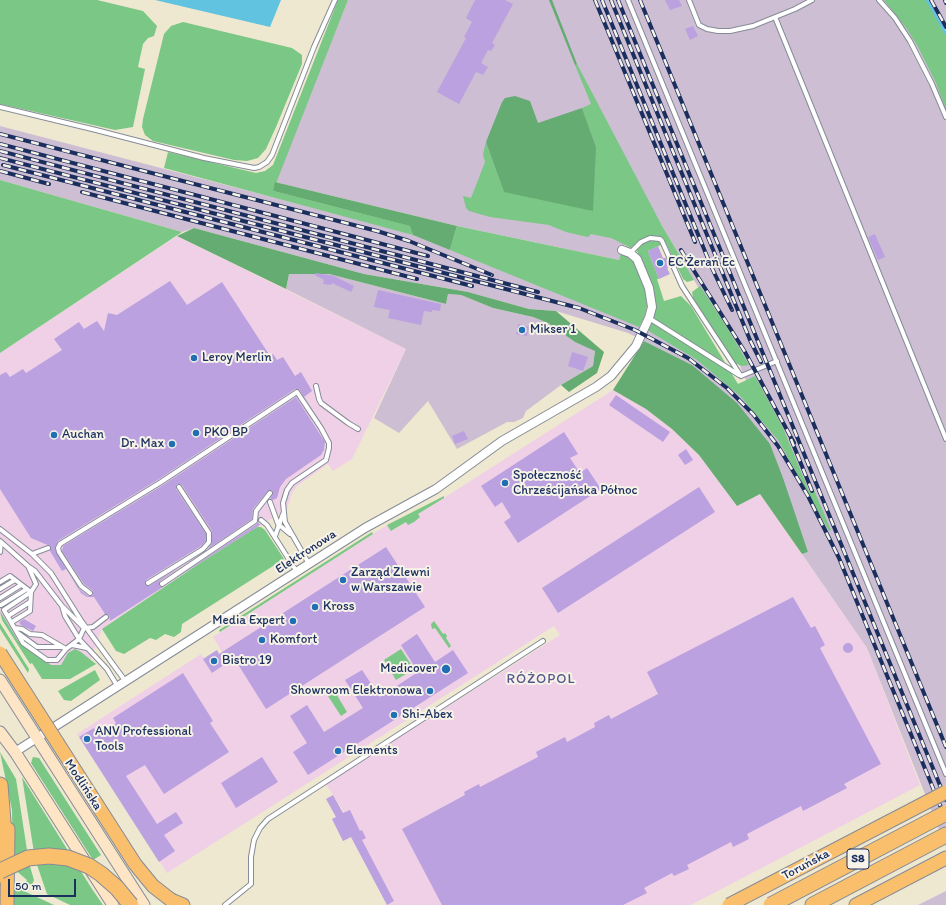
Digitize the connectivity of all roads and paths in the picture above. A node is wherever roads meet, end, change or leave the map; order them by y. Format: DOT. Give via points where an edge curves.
graph roads {
  1 [pos="335,0"];
  2 [pos="628,0"];
  3 [pos="689,0"];
  4 [pos="812,0"];
  5 [pos="879,0"];
  6 [pos="775,17"];
  7 [pos="0,107"];
  8 [pos="946,117"];
  9 [pos="626,251"];
  10 [pos="650,318"];
  11 [pos="776,361"];
  12 [pos="741,376"];
  13 [pos="316,386"];
  14 [pos="358,429"];
  15 [pos="946,439"];
  16 [pos="178,487"];
  17 [pos="270,493"];
  18 [pos="270,502"];
  19 [pos="283,514"];
  20 [pos="261,520"];
  21 [pos="278,524"];
  22 [pos="0,529"];
  23 [pos="292,535"];
  24 [pos="275,536"];
  25 [pos="1,542"];
  26 [pos="48,548"];
  27 [pos="0,552"];
  28 [pos="32,554"];
  29 [pos="309,564"];
  30 [pos="28,567"];
  31 [pos="297,572"];
  32 [pos="15,580"];
  33 [pos="0,582"];
  34 [pos="148,583"];
  35 [pos="21,584"];
  36 [pos="162,584"];
  37 [pos="0,589"];
  38 [pos="29,591"];
  39 [pos="90,593"];
  40 [pos="0,598"];
  41 [pos="30,602"];
  42 [pos="1,604"];
  43 [pos="62,606"];
  44 [pos="4,610"];
  45 [pos="8,616"];
  46 [pos="106,617"];
  47 [pos="12,622"];
  48 [pos="15,628"];
  49 [pos="85,628"];
  50 [pos="18,633"];
  51 [pos="79,639"];
  52 [pos="543,641"];
  53 [pos="72,645"];
  54 [pos="61,647"];
  55 [pos="87,648"];
  56 [pos="66,649"];
  57 [pos="0,653"];
  58 [pos="127,682"];
  59 [pos="1,683"];
  60 [pos="118,687"];
  61 [pos="0,732"];
  62 [pos="37,738"];
  63 [pos="15,752"];
  64 [pos="946,774"];
  65 [pos="0,776"];
  66 [pos="0,785"];
  67 [pos="946,792"];
  68 [pos="946,813"];
  69 [pos="946,835"];
  70 [pos="946,858"];
  71 [pos="0,871"];
  72 [pos="0,875"];
  73 [pos="176,903"];
  74 [pos="7,905"];
  75 [pos="113,905"];
  76 [pos="131,905"];
  77 [pos="144,905"];
  78 [pos="225,905"];
  79 [pos="729,905"];
  80 [pos="771,905"];
  81 [pos="813,905"];
  82 [pos="856,905"];
  1 -- 7 [label="lane" via="272,155 259,167 204,158"];
  2 -- 11 [label="lane"];
  3 -- 6 [label="lane" via="699,25 707,30 730,31"];
  4 -- 6 [label="lane"];
  5 -- 8 [label="lane" via="918,55"];
  6 -- 15 [label="lane"];
  9 -- 10 [label="street" via="637,259 649,288 652,307"];
  9 -- 12 [label="lane" via="650,238 662,241 682,286"];
  10 -- 12 [label="lane"];
  10 -- 29 [label="street, Elektronowa" via="636,346 611,376 596,387 502,441 436,489 365,528"];
  11 -- 12 [label="lane"];
  11 -- 64 [label="lane"];
  13 -- 14 [label="lane" via="321,403"];
  16 -- 34 [label="lane" via="209,532 209,542 203,549"];
  17 -- 36 [label="lane" via="256,511 255,521"];
  18 -- 21 [label="lane"];
  19 -- 21 [label="lane"];
  19 -- 23 [label="lane"];
  19 -- 39 [label="lane" via="285,497 292,483 326,460 329,448 327,438 297,392 161,482 60,544 59,552 81,586"];
  20 -- 24 [label="lane"];
  21 -- 23 [label="lane"];
  21 -- 24 [label="lane"];
  22 -- 28 [label="lane"];
  23 -- 29 [label="lane"];
  24 -- 31 [label="lane"];
  25 -- 27 [label="lane"];
  25 -- 30 [label="lane"];
  26 -- 28 [label="lane"];
  28 -- 49 [label="lane" via="51,573"];
  29 -- 31 [label="street, Elektronowa"];
  30 -- 38 [label="lane" via="36,584"];
  30 -- 43 [label="lane" via="35,571"];
  31 -- 58 [label="street, Elektronowa"];
  32 -- 33 [label="lane" via="10,576"];
  32 -- 35 [label="lane"];
  32 -- 37 [label="lane"];
  35 -- 38 [label="lane"];
  35 -- 40 [label="lane"];
  38 -- 41 [label="lane"];
  38 -- 42 [label="lane"];
  38 -- 44 [label="lane"];
  41 -- 45 [label="lane"];
  41 -- 47 [label="lane" via="30,612"];
  42 -- 44 [label="lane"];
  43 -- 49 [label="lane"];
  43 -- 51 [label="lane"];
  44 -- 45 [label="lane"];
  45 -- 47 [label="lane"];
  46 -- 49 [label="lane" via="93,627"];
  47 -- 48 [label="lane"];
  48 -- 50 [label="lane"];
  48 -- 54 [label="lane" via="30,634 42,634"];
  49 -- 51 [label="lane"];
  49 -- 58 [label="lane"];
  50 -- 54 [label="lane" via="37,647"];
  50 -- 56 [label="lane" via="23,642 47,660 57,660"];
  51 -- 53 [label="lane"];
  51 -- 55 [label="lane"];
  52 -- 78 [label="lane" via="268,819 254,840 251,884"];
  53 -- 55 [label="lane"];
  53 -- 56 [label="lane"];
  54 -- 56 [label="lane"];
  55 -- 60 [label="lane"];
  57 -- 73 [label="main road, bridge" via="135,864 153,886"];
  58 -- 60 [label="street, Elektronowa"];
  59 -- 62 [label="main road, Modlińska"];
  60 -- 62 [label="street, Elektronowa"];
  61 -- 63 [label="main road"];
  62 -- 63 [label="street, Elektronowa"];
  62 -- 77 [label="main road, Modlińska"];
  63 -- 75 [label="main road"];
  65 -- 74 [label="main road" via="9,832"];
  66 -- 72 [label="highway" via="4,821"];
  67 -- 79 [label="main road, Toruńska, bridge"];
  68 -- 80 [label="highway, Toruńska / S8, bridge"];
  69 -- 81 [label="highway, S8"];
  70 -- 82 [label="main road"];
  71 -- 76 [label="highway, bridge" via="28,858 68,858 101,874"];
}
